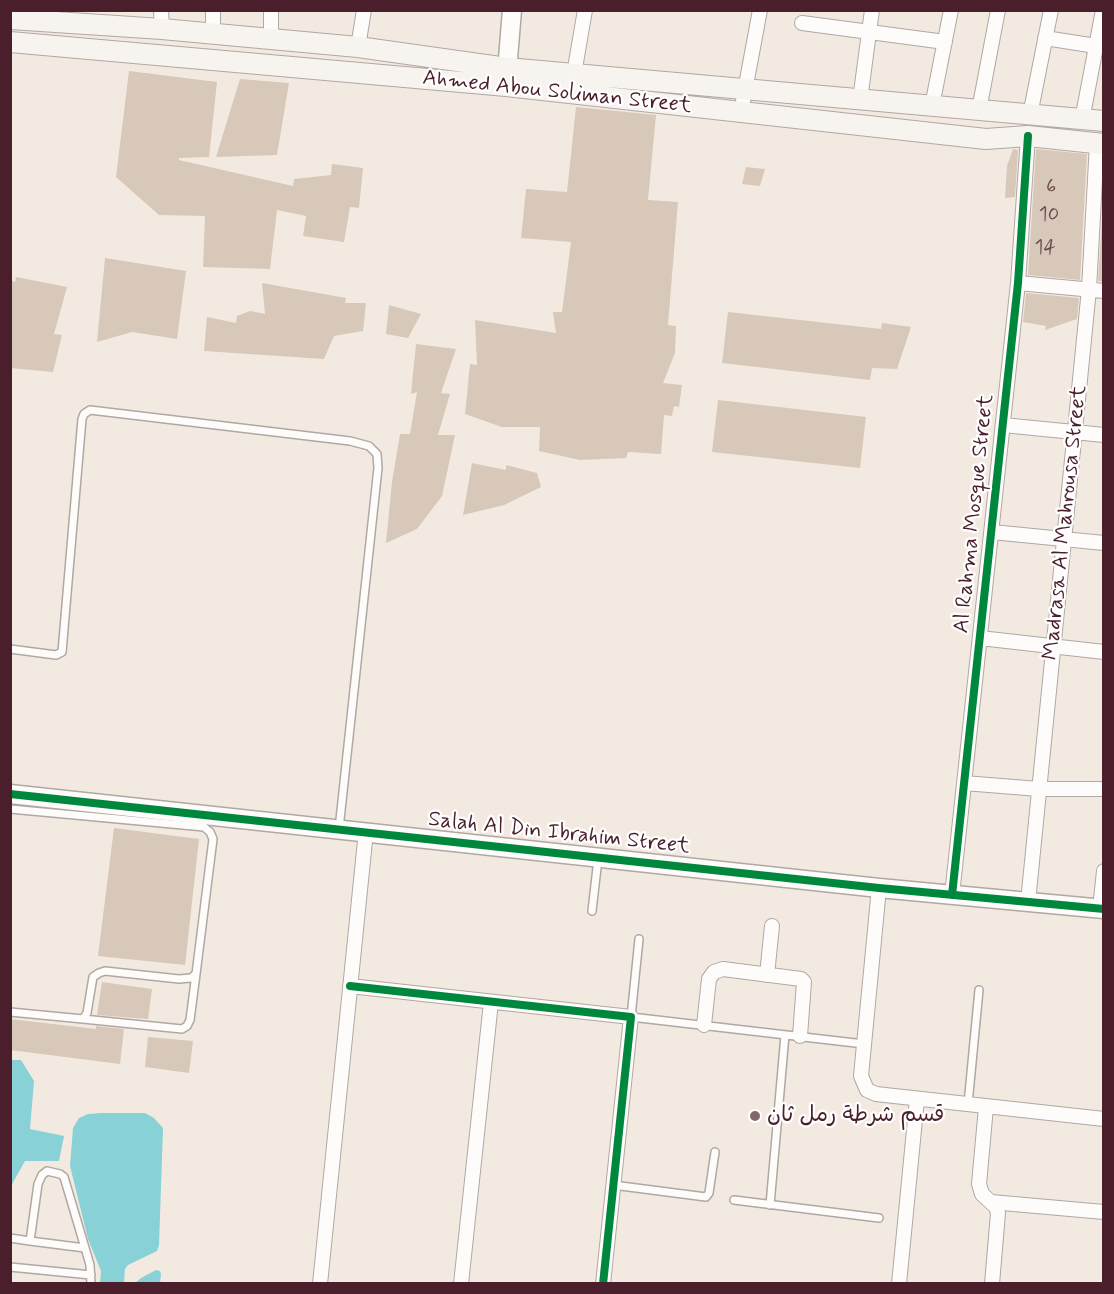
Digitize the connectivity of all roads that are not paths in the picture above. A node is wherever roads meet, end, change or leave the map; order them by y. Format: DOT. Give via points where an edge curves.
graph roads {
  1 [pos="213,10"];
  2 [pos="271,10"];
  3 [pos="364,10"];
  4 [pos="512,10"];
  5 [pos="585,10"];
  6 [pos="760,10"];
  7 [pos="872,10"];
  8 [pos="951,10"];
  9 [pos="998,10"];
  10 [pos="1051,10"];
  11 [pos="1103,10"];
  12 [pos="10,19"];
  13 [pos="162,20"];
  14 [pos="802,23"];
  15 [pos="131,27"];
  16 [pos="869,32"];
  17 [pos="213,33"];
  18 [pos="1045,38"];
  19 [pos="271,39"];
  20 [pos="10,42"];
  21 [pos="945,42"];
  22 [pos="1096,46"];
  23 [pos="358,47"];
  24 [pos="127,51"];
  25 [pos="1098,67"];
  26 [pos="574,74"];
  27 [pos="507,77"];
  28 [pos="746,89"];
  29 [pos="860,100"];
  30 [pos="932,106"];
  31 [pos="985,111"];
  32 [pos="741,112"];
  33 [pos="1030,115"];
  34 [pos="1082,120"];
  35 [pos="1104,122"];
  36 [pos="1028,136"];
  37 [pos="986,139"];
  38 [pos="1100,143"];
  39 [pos="1018,283"];
  40 [pos="1089,290"];
  41 [pos="1104,291"];
  42 [pos="1003,425"];
  43 [pos="1075,432"];
  44 [pos="1104,435"];
  45 [pos="992,532"];
  46 [pos="1064,539"];
  47 [pos="1104,543"];
  48 [pos="980,638"];
  49 [pos="1053,646"];
  50 [pos="10,649"];
  51 [pos="1104,652"];
  52 [pos="964,783"];
  53 [pos="1039,789"];
  54 [pos="1104,789"];
  55 [pos="10,794"];
  56 [pos="10,808"];
  57 [pos="339,829"];
  58 [pos="366,831"];
  59 [pos="598,857"];
  60 [pos="1104,871"];
  61 [pos="879,888"];
  62 [pos="952,895"];
  63 [pos="1028,902"];
  64 [pos="1102,909"];
  65 [pos="592,911"];
  66 [pos="772,926"];
  67 [pos="639,939"];
  68 [pos="196,974"];
  69 [pos="767,975"];
  70 [pos="351,986"];
  71 [pos="979,990"];
  72 [pos="491,1002"];
  73 [pos="10,1012"];
  74 [pos="631,1017"];
  75 [pos="83,1019"];
  76 [pos="704,1025"];
  77 [pos="785,1035"];
  78 [pos="800,1036"];
  79 [pos="864,1044"];
  80 [pos="917,1099"];
  81 [pos="968,1104"];
  82 [pos="986,1107"];
  83 [pos="1104,1119"];
  84 [pos="716,1152"];
  85 [pos="613,1185"];
  86 [pos="734,1200"];
  87 [pos="991,1202"];
  88 [pos="770,1205"];
  89 [pos="1104,1212"];
  90 [pos="879,1218"];
  91 [pos="10,1238"];
  92 [pos="30,1241"];
  93 [pos="85,1248"];
  94 [pos="10,1267"];
  95 [pos="91,1279"];
  96 [pos="320,1284"];
  97 [pos="461,1284"];
  98 [pos="603,1284"];
  99 [pos="898,1284"];
  100 [pos="992,1284"];
  1 -- 17 [label="street"];
  2 -- 19 [label="street"];
  3 -- 23 [label="street"];
  4 -- 27 [label="street"];
  5 -- 26 [label="street"];
  6 -- 28 [label="street"];
  7 -- 16 [label="street"];
  8 -- 21 [label="street"];
  9 -- 31 [label="street"];
  10 -- 18 [label="street"];
  11 -- 22 [label="street"];
  12 -- 15 [label="main road, Ahmed Abou Soliman Street"];
  13 -- 15 [label="main road, Ahmed Abou Soliman Street"];
  13 -- 17 [label="main road, Ahmed Abou Soliman Street"];
  14 -- 16 [label="street"];
  15 -- 24 [label="main road"];
  16 -- 21 [label="street"];
  16 -- 29 [label="street"];
  17 -- 19 [label="main road, Ahmed Abou Soliman Street"];
  18 -- 22 [label="street"];
  18 -- 33 [label="street"];
  19 -- 23 [label="main road, Ahmed Abou Soliman Street"];
  20 -- 24 [label="main road, Ahmed Abou Soliman Street"];
  21 -- 30 [label="street"];
  22 -- 25 [label="street"];
  23 -- 27 [label="main road, Ahmed Abou Soliman Street"];
  24 -- 27 [label="main road, Ahmed Abou Soliman Street"];
  25 -- 34 [label="street"];
  26 -- 27 [label="main road, Ahmed Abou Soliman Street"];
  26 -- 28 [label="main road, Ahmed Abou Soliman Street"];
  27 -- 32 [label="main road, Ahmed Abou Soliman Street"];
  28 -- 29 [label="main road, Ahmed Abou Soliman Street"];
  28 -- 32 [label="street"];
  29 -- 30 [label="main road, Ahmed Abou Soliman Street"];
  30 -- 31 [label="main road, Ahmed Abou Soliman Street"];
  31 -- 33 [label="main road, Ahmed Abou Soliman Street"];
  31 -- 37 [label="main road"];
  32 -- 37 [label="main road, Ahmed Abou Soliman Street"];
  33 -- 34 [label="main road, Ahmed Abou Soliman Street"];
  34 -- 35 [label="main road, Ahmed Abou Soliman Street"];
  36 -- 37 [label="main road, Ahmed Abou Soliman Street"];
  36 -- 38 [label="main road, Ahmed Abou Soliman Street"];
  36 -- 39 [label="street, Al Rahma Mosque Street"];
  38 -- 40 [label="street, Madrasa Al Mahrousa Street"];
  39 -- 40 [label="street"];
  39 -- 42 [label="street, Al Rahma Mosque Street"];
  40 -- 41 [label="street"];
  40 -- 43 [label="street, Madrasa Al Mahrousa Street"];
  42 -- 43 [label="street"];
  42 -- 45 [label="street, Al Rahma Mosque Street"];
  43 -- 44 [label="street"];
  43 -- 46 [label="street, Madrasa Al Mahrousa Street"];
  45 -- 46 [label="street"];
  45 -- 48 [label="street, Al Rahma Mosque Street"];
  46 -- 47 [label="street"];
  46 -- 49 [label="street, Madrasa Al Mahrousa Street"];
  48 -- 49 [label="street"];
  48 -- 52 [label="street, Al Rahma Mosque Street"];
  49 -- 51 [label="street"];
  49 -- 53 [label="street, Madrasa Al Mahrousa Street"];
  50 -- 57 [label="lane" via="56,655 62,652 82,419 90,410 369,446 377,454 378,468"];
  52 -- 53 [label="street"];
  52 -- 62 [label="street, Al Rahma Mosque Street"];
  53 -- 54 [label="street"];
  53 -- 63 [label="street, Madrasa Al Mahrousa Street"];
  55 -- 57 [label="street, Salah Al Din Ibrahim Street"];
  56 -- 68 [label="lane" via="204,827 210,832 213,839"];
  57 -- 58 [label="street, Salah Al Din Ibrahim Street"];
  58 -- 59 [label="street, Salah Al Din Ibrahim Street"];
  58 -- 70 [label="street"];
  59 -- 61 [label="street, Salah Al Din Ibrahim Street"];
  59 -- 65 [label="lane"];
  60 -- 64 [label="street"];
  61 -- 62 [label="street, Salah Al Din Ibrahim Street"];
  61 -- 79 [label="street"];
  62 -- 63 [label="street, Salah Al Din Ibrahim Street"];
  63 -- 64 [label="street, Salah Al Din Ibrahim Street"];
  66 -- 69 [label="street"];
  67 -- 74 [label="lane"];
  68 -- 75 [label="lane" via="179,979 99,973 93,977"];
  68 -- 75 [label="lane" via="190,1020 182,1029"];
  69 -- 76 [label="street" via="723,969 714,972 709,979"];
  69 -- 78 [label="street" via="804,982"];
  70 -- 72 [label="street"];
  70 -- 96 [label="street"];
  71 -- 81 [label="lane"];
  72 -- 74 [label="street"];
  72 -- 97 [label="street"];
  73 -- 75 [label="lane"];
  74 -- 76 [label="lane"];
  74 -- 85 [label="street"];
  76 -- 77 [label="lane"];
  77 -- 78 [label="lane"];
  77 -- 88 [label="lane"];
  78 -- 79 [label="lane"];
  79 -- 80 [label="street" via="861,1076 867,1090"];
  80 -- 81 [label="street"];
  80 -- 99 [label="street"];
  81 -- 82 [label="street"];
  82 -- 83 [label="street"];
  82 -- 87 [label="street" via="979,1184 982,1194"];
  84 -- 85 [label="lane" via="706,1197"];
  85 -- 98 [label="street"];
  86 -- 88 [label="lane"];
  87 -- 89 [label="street"];
  87 -- 100 [label="street" via="999,1213"];
  88 -- 90 [label="lane"];
  91 -- 92 [label="lane"];
  92 -- 93 [label="lane"];
  92 -- 93 [label="lane" via="38,1184 42,1175 53,1171 64,1177"];
  93 -- 95 [label="lane"];
  94 -- 95 [label="lane"];
}
